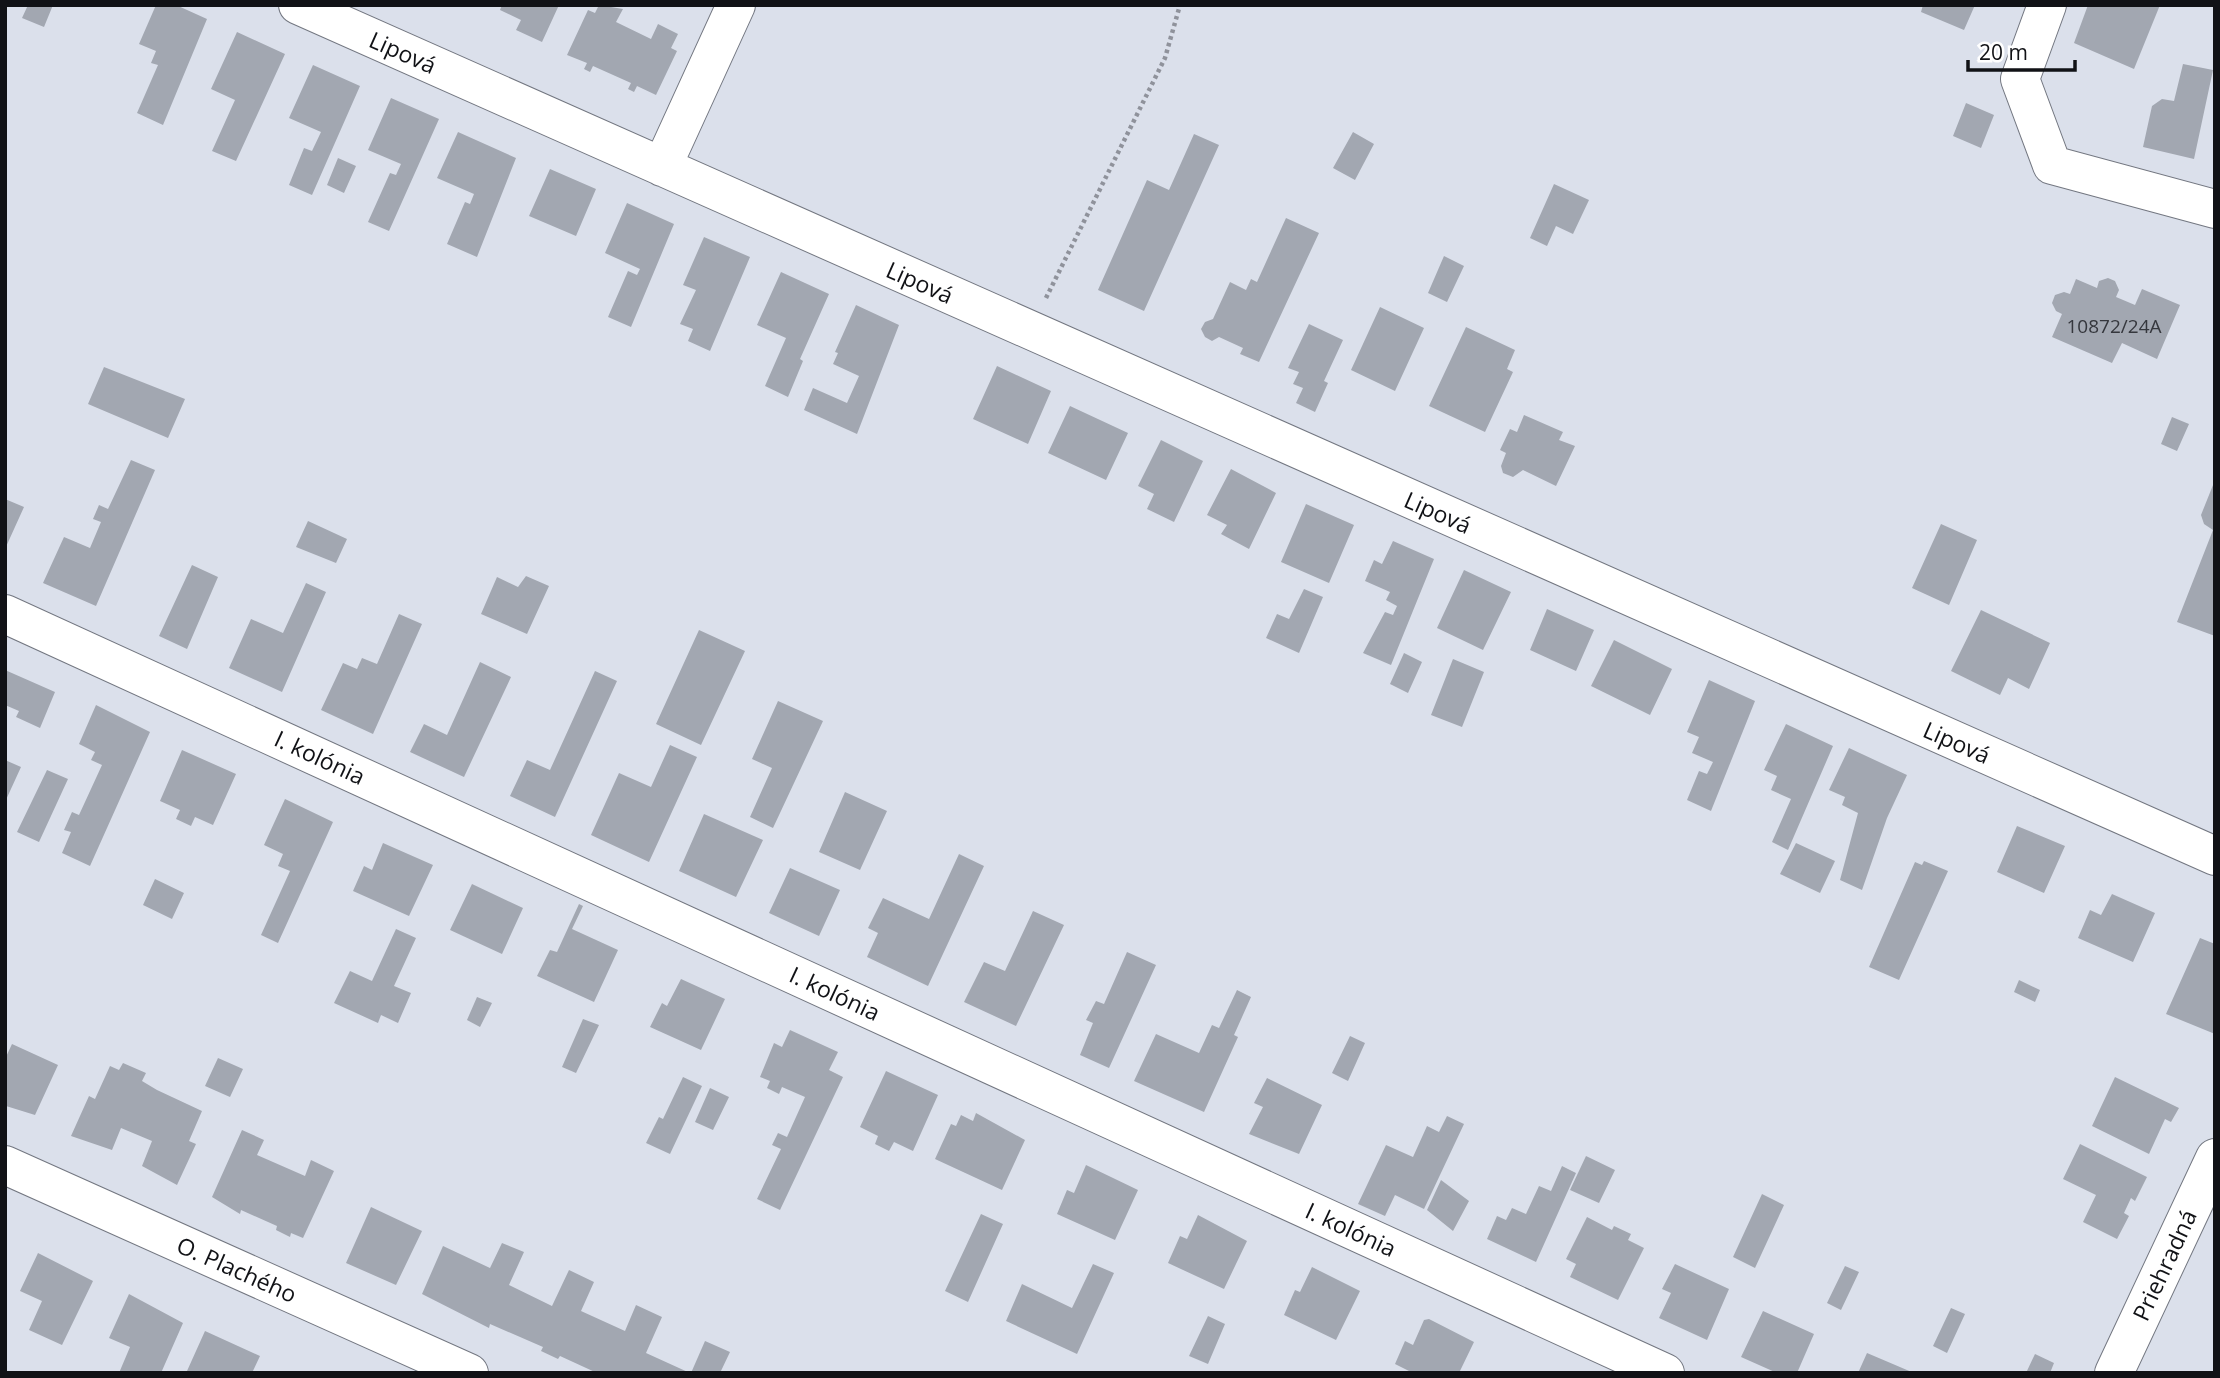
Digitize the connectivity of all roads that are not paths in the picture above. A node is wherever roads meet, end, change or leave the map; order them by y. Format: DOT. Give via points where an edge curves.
graph roads {
  1 [pos="298,5"];
  2 [pos="736,5"];
  3 [pos="2047,5"];
  4 [pos="662,167"];
  5 [pos="2215,209"];
  6 [pos="5,614"];
  7 [pos="2215,856"];
  8 [pos="2215,1158"];
  9 [pos="5,1166"];
  10 [pos="469,1373"];
  11 [pos="1665,1373"];
  12 [pos="2114,1373"];
  1 -- 4 [label="street, Lipová"];
  2 -- 4 [label="street"];
  3 -- 5 [label="street" via="2021,79 2052,164"];
  4 -- 7 [label="street, Lipová"];
  6 -- 11 [label="street, I. kolónia"];
  8 -- 12 [label="street, Priehradná"];
  9 -- 10 [label="street, O. Plachého"];
}
